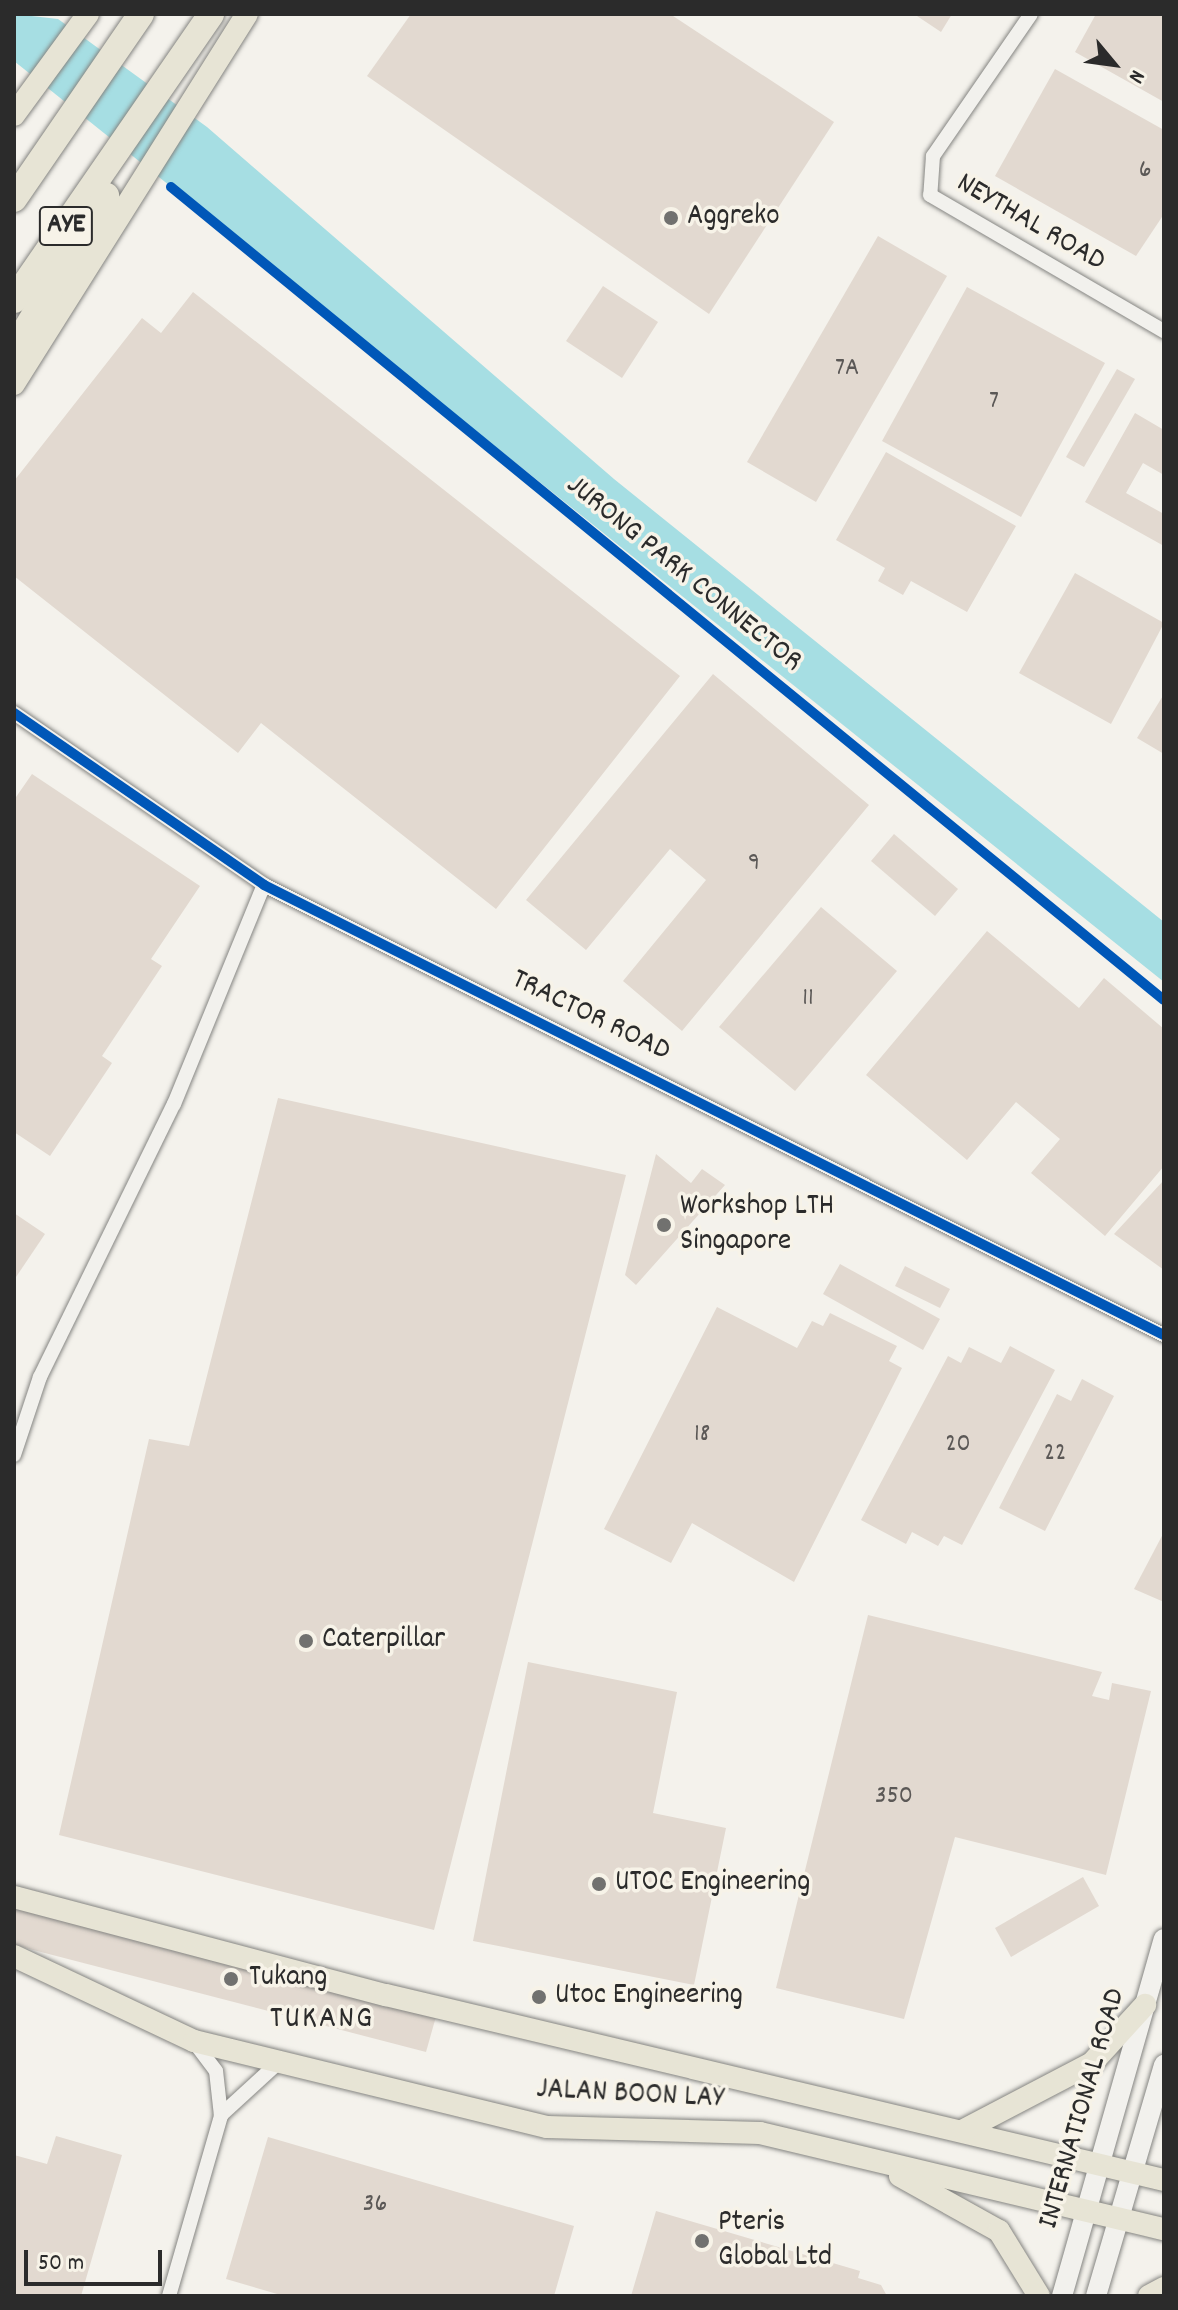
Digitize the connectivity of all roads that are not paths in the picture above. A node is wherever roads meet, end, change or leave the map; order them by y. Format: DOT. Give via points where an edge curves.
graph roads {
  1 [pos="88,14"];
  2 [pos="141,14"];
  3 [pos="211,14"];
  4 [pos="247,14"];
  5 [pos="1031,14"];
  6 [pos="14,115"];
  7 [pos="57,136"];
  8 [pos="119,151"];
  9 [pos="14,174"];
  10 [pos="14,199"];
  11 [pos="14,300"];
  12 [pos="1164,331"];
  13 [pos="14,349"];
  14 [pos="14,384"];
  15 [pos="14,713"];
  16 [pos="264,885"];
  17 [pos="1164,1335"];
  18 [pos="14,1455"];
  19 [pos="14,1897"];
  20 [pos="1164,1939"];
  21 [pos="14,1956"];
  22 [pos="1145,2005"];
  23 [pos="194,2041"];
  24 [pos="280,2061"];
  25 [pos="1164,2065"];
  26 [pos="221,2116"];
  27 [pos="964,2130"];
  28 [pos="864,2159"];
  29 [pos="1100,2163"];
  30 [pos="1133,2172"];
  31 [pos="1164,2180"];
  32 [pos="1086,2210"];
  33 [pos="1119,2218"];
  34 [pos="1164,2229"];
  35 [pos="1164,2288"];
  36 [pos="169,2296"];
  37 [pos="1039,2296"];
  38 [pos="1062,2296"];
  39 [pos="1096,2296"];
  40 [pos="1149,2296"];
  1 -- 6 [label="main road"];
  2 -- 7 [label="highway, AYE"];
  3 -- 8 [label="highway, AYE"];
  4 -- 14 [label="main road"];
  5 -- 12 [label="street, NEYTHAL ROAD" via="933,156 930,195"];
  7 -- 9 [label="highway"];
  7 -- 10 [label="highway, AYE"];
  8 -- 11 [label="highway, AYE"];
  8 -- 13 [label="highway" via="111,188"];
  15 -- 16 [label="street, TRACTOR ROAD"];
  16 -- 17 [label="street, TRACTOR ROAD"];
  16 -- 18 [label="street" via="174,1104 40,1377"];
  19 -- 27 [label="main road, JALAN BOON LAY" via="386,1995"];
  20 -- 22 [label="main road, INTERNATIONAL ROAD"];
  21 -- 23 [label="main road, JALAN BOON LAY"];
  22 -- 27 [label="main road" via="1092,2063"];
  22 -- 29 [label="main road, INTERNATIONAL ROAD"];
  23 -- 24 [label="main road, JALAN BOON LAY"];
  23 -- 26 [label="street" via="216,2071"];
  24 -- 26 [label="street"];
  24 -- 28 [label="main road, JALAN BOON LAY" via="547,2127 760,2133"];
  25 -- 30 [label="main road"];
  26 -- 36 [label="street"];
  27 -- 29 [label="main road, JALAN BOON LAY"];
  28 -- 32 [label="main road, JALAN BOON LAY"];
  28 -- 37 [label="main road" via="999,2231"];
  29 -- 30 [label="main road, JALAN BOON LAY"];
  29 -- 32 [label="main road, INTERNATIONAL ROAD"];
  30 -- 31 [label="main road, JALAN BOON LAY"];
  30 -- 33 [label="main road"];
  32 -- 33 [label="main road, JALAN BOON LAY"];
  32 -- 38 [label="main road, INTERNATIONAL ROAD"];
  33 -- 34 [label="main road, JALAN BOON LAY"];
  33 -- 39 [label="main road"];
  35 -- 40 [label="main road"];
}
